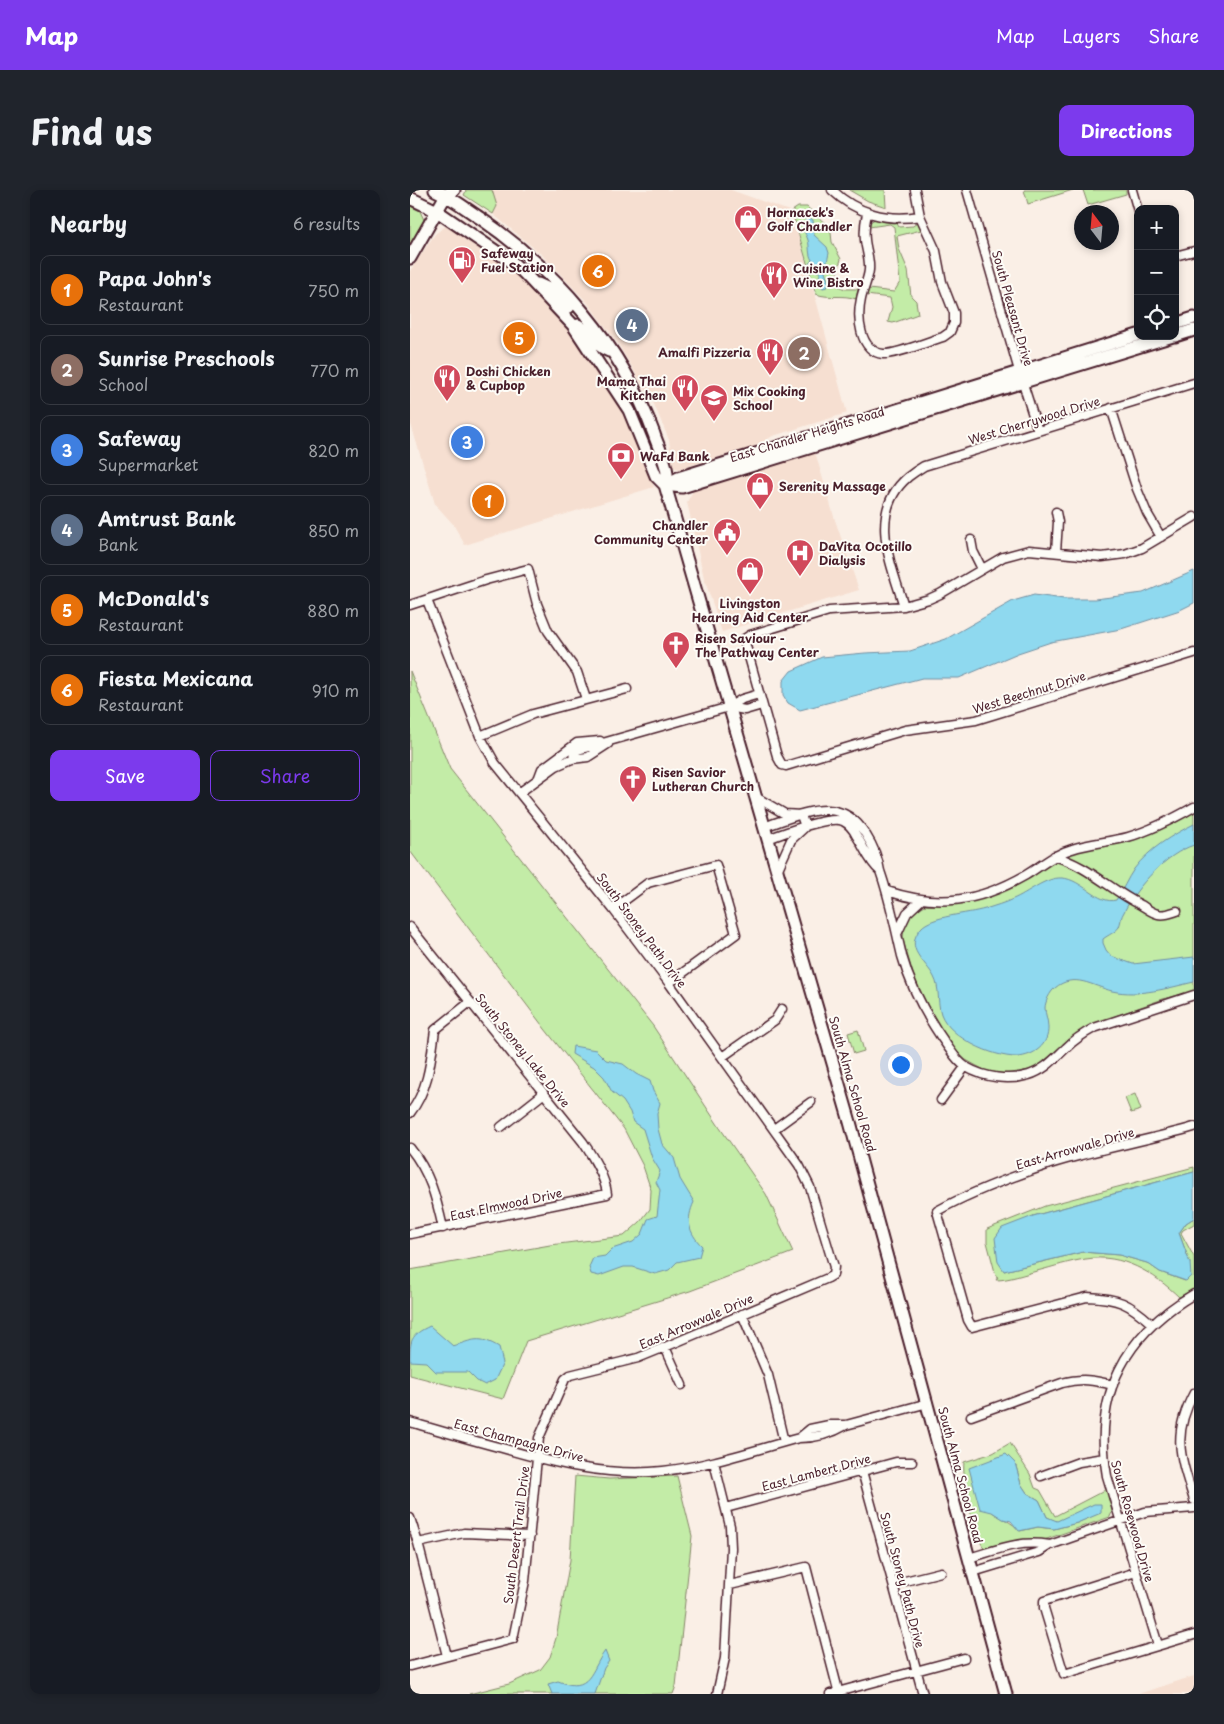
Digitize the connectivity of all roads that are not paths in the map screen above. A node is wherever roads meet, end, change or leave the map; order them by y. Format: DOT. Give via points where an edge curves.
graph roads {
  1 [pos="435,190"];
  2 [pos="832,190"];
  3 [pos="915,190"];
  4 [pos="967,190"];
  5 [pos="1132,190"];
  6 [pos="449,192"];
  7 [pos="410,198"];
  8 [pos="1136,205"];
  9 [pos="437,211"];
  10 [pos="867,213"];
  11 [pos="920,216"];
  12 [pos="1194,250"];
  13 [pos="1179,255"];
  14 [pos="410,258"];
  15 [pos="532,282"];
  16 [pos="1194,318"];
  17 [pos="590,319"];
  18 [pos="1179,323"];
  19 [pos="573,325"];
  20 [pos="1194,330"];
  21 [pos="1179,334"];
  22 [pos="1134,336"];
  23 [pos="1159,340"];
  24 [pos="613,352"];
  25 [pos="1021,377"];
  26 [pos="1194,384"];
  27 [pos="1111,408"];
  28 [pos="1038,431"];
  29 [pos="665,485"];
  30 [pos="883,493"];
  31 [pos="892,497"];
  32 [pos="1056,512"];
  33 [pos="1194,517"];
  34 [pos="1161,537"];
  35 [pos="971,540"];
  36 [pos="1056,552"];
  37 [pos="982,569"];
  38 [pos="426,600"];
  39 [pos="410,605"];
  40 [pos="904,606"];
  41 [pos="1194,653"];
  42 [pos="627,689"];
  43 [pos="759,694"];
  44 [pos="586,699"];
  45 [pos="762,705"];
  46 [pos="729,707"];
  47 [pos="480,736"];
  48 [pos="570,754"];
  49 [pos="540,777"];
  50 [pos="519,793"];
  51 [pos="754,796"];
  52 [pos="1194,807"];
  53 [pos="832,810"];
  54 [pos="802,815"];
  55 [pos="832,820"];
  56 [pos="763,827"];
  57 [pos="805,827"];
  58 [pos="767,839"];
  59 [pos="1054,856"];
  60 [pos="880,871"];
  61 [pos="777,873"];
  62 [pos="887,891"];
  63 [pos="921,900"];
  64 [pos="613,909"];
  65 [pos="1177,912"];
  66 [pos="410,927"];
  67 [pos="898,932"];
  68 [pos="669,983"];
  69 [pos="1194,995"];
  70 [pos="470,1002"];
  71 [pos="782,1009"];
  72 [pos="722,1058"];
  73 [pos="965,1067"];
  74 [pos="543,1094"];
  75 [pos="941,1100"];
  76 [pos="811,1102"];
  77 [pos="410,1112"];
  78 [pos="501,1127"];
  79 [pos="1194,1127"];
  80 [pos="774,1129"];
  81 [pos="410,1148"];
  82 [pos="607,1194"];
  83 [pos="443,1228"];
  84 [pos="410,1234"];
  85 [pos="833,1275"];
  86 [pos="1194,1294"];
  87 [pos="742,1314"];
  88 [pos="1152,1324"];
  89 [pos="665,1347"];
  90 [pos="565,1379"];
  91 [pos="682,1385"];
  92 [pos="1113,1385"];
  93 [pos="1194,1393"];
  94 [pos="928,1403"];
  95 [pos="971,1416"];
  96 [pos="410,1422"];
  97 [pos="784,1442"];
  98 [pos="537,1458"];
  99 [pos="1104,1458"];
  100 [pos="714,1462"];
  101 [pos="912,1462"];
  102 [pos="862,1471"];
  103 [pos="1041,1476"];
  104 [pos="1194,1500"];
  105 [pos="726,1508"];
  106 [pos="1194,1508"];
  107 [pos="410,1518"];
  108 [pos="1120,1520"];
  109 [pos="530,1536"];
  110 [pos="418,1543"];
  111 [pos="1050,1546"];
  112 [pos="970,1558"];
  113 [pos="941,1572"];
  114 [pos="973,1572"];
  115 [pos="1136,1572"];
  116 [pos="893,1584"];
  117 [pos="730,1585"];
  118 [pos="1194,1635"];
  119 [pos="1158,1645"];
  120 [pos="446,1656"];
  121 [pos="964,1658"];
  122 [pos="410,1666"];
  123 [pos="916,1670"];
  124 [pos="839,1693"];
  125 [pos="717,1694"];
  126 [pos="830,1694"];
  127 [pos="923,1694"];
  128 [pos="1006,1694"];
  1 -- 6 [label="main road, South Alma School Road"];
  2 -- 10 [label="street"];
  3 -- 11 [label="street"];
  4 -- 25 [label="street, South Pleasant Drive"];
  5 -- 8 [label="street"];
  6 -- 9 [label="main road"];
  6 -- 17 [label="main road, South Alma School Road" via="534,260"];
  7 -- 9 [label="main road, South Alma School Road"];
  9 -- 14 [label="main road"];
  9 -- 15 [label="main road, South Alma School Road" via="513,264"];
  10 -- 11 [label="street" via="891,218"];
  10 -- 11 [label="street" via="864,229 870,268 859,317 868,346 883,354 942,337 950,332 954,323 936,252"];
  12 -- 13 [label="street"];
  15 -- 17 [label="main road" via="553,291 570,308"];
  15 -- 19 [label="main road, South Alma School Road"];
  16 -- 18 [label="main road"];
  17 -- 24 [label="main road, South Alma School Road"];
  19 -- 24 [label="main road" via="584,328 601,348"];
  19 -- 29 [label="main road, South Alma School Road" via="629,410 656,476"];
  20 -- 21 [label="main road, East Chandler Heights Road"];
  22 -- 25 [label="main road, East Chandler Heights Road"];
  23 -- 25 [label="main road, East Chandler Heights Road"];
  24 -- 29 [label="main road, South Alma School Road" via="647,415 667,473"];
  25 -- 28 [label="street, South Pleasant Drive"];
  25 -- 29 [label="main road, East Chandler Heights Road" via="810,436"];
  26 -- 27 [label="street, West Cherrywood Drive"];
  27 -- 28 [label="street, West Cherrywood Drive"];
  27 -- 34 [label="street" via="1137,490"];
  28 -- 31 [label="street, West Cherrywood Drive" via="924,466 907,478"];
  29 -- 46 [label="main road, South Alma School Road"];
  30 -- 31 [label="street"];
  31 -- 40 [label="street" via="886,515 885,542"];
  32 -- 36 [label="street"];
  33 -- 34 [label="street"];
  34 -- 36 [label="street" via="1125,554 1102,557"];
  35 -- 37 [label="street"];
  36 -- 37 [label="street" via="1029,550 1012,554"];
  37 -- 40 [label="street" via="940,594"];
  38 -- 39 [label="street"];
  38 -- 44 [label="street" via="528,569 548,631 577,672"];
  38 -- 47 [label="street, South Stoney Path Drive"];
  40 -- 43 [label="street" via="828,611 750,635 744,639"];
  41 -- 45 [label="street, West Beechnut Drive" via="976,720 905,730 786,766 776,756"];
  42 -- 44 [label="street"];
  43 -- 45 [label="street"];
  43 -- 46 [label="street"];
  44 -- 47 [label="street" via="533,714"];
  45 -- 46 [label="street" via="745,710"];
  46 -- 48 [label="street"];
  46 -- 51 [label="main road, South Alma School Road"];
  47 -- 50 [label="street, South Stoney Path Drive" via="495,763"];
  48 -- 49 [label="street"];
  48 -- 49 [label="street" via="542,769"];
  49 -- 50 [label="street"];
  50 -- 64 [label="street, South Stoney Path Drive"];
  51 -- 54 [label="street" via="785,814"];
  51 -- 56 [label="main road, South Alma School Road"];
  52 -- 59 [label="street" via="1167,822 1130,836 1073,848"];
  53 -- 54 [label="street"];
  53 -- 55 [label="street"];
  53 -- 60 [label="street" via="851,816 860,825 879,862"];
  54 -- 56 [label="street"];
  54 -- 57 [label="street"];
  55 -- 57 [label="street"];
  55 -- 60 [label="street" via="852,827 873,865"];
  56 -- 58 [label="main road, South Alma School Road"];
  57 -- 58 [label="street"];
  57 -- 61 [label="street" via="791,840"];
  58 -- 61 [label="main road, South Alma School Road"];
  59 -- 63 [label="street" via="1000,889 970,898"];
  59 -- 65 [label="street" via="1089,870 1132,901 1157,914"];
  60 -- 62 [label="street"];
  61 -- 94 [label="main road, South Alma School Road"];
  62 -- 63 [label="street"];
  62 -- 67 [label="street"];
  63 -- 67 [label="street" via="907,913"];
  64 -- 68 [label="street, South Stoney Path Drive"];
  64 -- 68 [label="street" via="648,882 716,865 736,934"];
  66 -- 70 [label="street, South Stoney Lake Drive"];
  67 -- 73 [label="street" via="902,956 918,998 931,1023"];
  68 -- 72 [label="street, South Stoney Path Drive"];
  69 -- 73 [label="street" via="1094,1028 1080,1036 1054,1061 1029,1075 991,1077"];
  70 -- 74 [label="street, South Stoney Lake Drive"];
  70 -- 77 [label="street" via="435,1030 425,1086"];
  71 -- 72 [label="street" via="775,1020"];
  72 -- 80 [label="street, South Stoney Path Drive"];
  73 -- 75 [label="street"];
  74 -- 78 [label="street"];
  74 -- 82 [label="street, South Stoney Lake Drive" via="587,1148"];
  76 -- 80 [label="street"];
  79 -- 88 [label="street, East Arrowvale Drive" via="1051,1164 999,1182 937,1211 972,1327 1087,1297 1123,1302"];
  80 -- 85 [label="street, South Stoney Path Drive" via="810,1187 834,1267"];
  81 -- 83 [label="street" via="435,1190"];
  82 -- 83 [label="street, East Elmwood Drive"];
  83 -- 84 [label="street, East Elmwood Drive"];
  85 -- 87 [label="street, East Arrowvale Drive"];
  86 -- 88 [label="street"];
  87 -- 89 [label="street, East Arrowvale Drive"];
  87 -- 97 [label="street" via="768,1375"];
  88 -- 92 [label="street, South Rosewood Drive" via="1133,1346"];
  89 -- 90 [label="street, East Arrowvale Drive"];
  89 -- 91 [label="street"];
  90 -- 98 [label="street, South Desert Trail Drive" via="539,1438"];
  92 -- 95 [label="street" via="1076,1379"];
  92 -- 99 [label="street, South Rosewood Drive" via="1105,1415"];
  93 -- 104 [label="street" via="1181,1425 1179,1444"];
  94 -- 97 [label="street, East Champagne Drive" via="846,1425 834,1432 810,1429 799,1438"];
  94 -- 112 [label="main road, South Alma School Road"];
  96 -- 98 [label="street, East Champagne Drive"];
  97 -- 100 [label="street, East Champagne Drive"];
  98 -- 100 [label="street, East Champagne Drive" via="607,1472 661,1472"];
  98 -- 109 [label="street, South Desert Trail Drive"];
  99 -- 103 [label="street" via="1079,1462"];
  99 -- 108 [label="street, South Rosewood Drive"];
  100 -- 105 [label="street"];
  101 -- 102 [label="street, East Lambert Drive" via="896,1462"];
  102 -- 105 [label="street, East Lambert Drive"];
  102 -- 116 [label="street, South Stoney Path Drive"];
  105 -- 117 [label="street" via="730,1526"];
  106 -- 108 [label="street" via="1145,1512"];
  107 -- 110 [label="street"];
  108 -- 111 [label="street"];
  108 -- 115 [label="street, South Rosewood Drive"];
  109 -- 110 [label="street" via="464,1533"];
  109 -- 120 [label="street, South Desert Trail Drive" via="513,1639"];
  110 -- 120 [label="street"];
  111 -- 112 [label="street" via="1017,1544"];
  111 -- 114 [label="street"];
  112 -- 114 [label="main road, South Alma School Road"];
  113 -- 116 [label="street"];
  114 -- 128 [label="main road, South Alma School Road"];
  115 -- 119 [label="street, South Rosewood Drive"];
  115 -- 119 [label="street" via="1044,1601 1049,1626 1064,1674"];
  116 -- 123 [label="street, South Stoney Path Drive"];
  117 -- 124 [label="street" via="806,1567"];
  117 -- 125 [label="street" via="725,1658"];
  118 -- 119 [label="street"];
  120 -- 122 [label="street"];
  121 -- 123 [label="street"];
  123 -- 124 [label="street"];
  123 -- 127 [label="street, South Stoney Path Drive"];
  124 -- 126 [label="street"];
}
